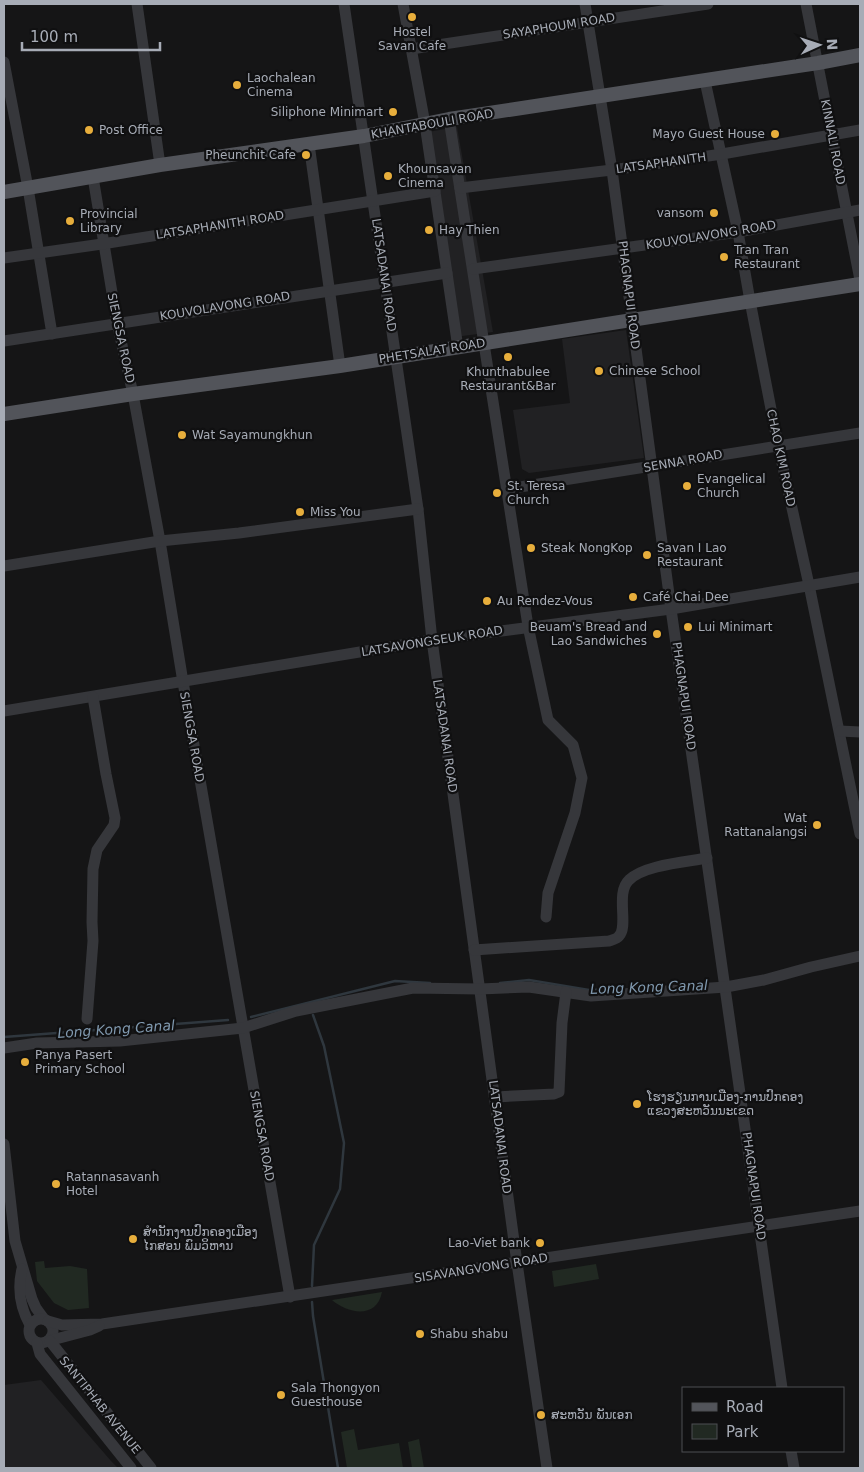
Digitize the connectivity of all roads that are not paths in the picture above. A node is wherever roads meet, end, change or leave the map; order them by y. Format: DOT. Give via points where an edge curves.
graph roads {
  1 [pos="137,4"];
  2 [pos="344,4"];
  3 [pos="403,4"];
  4 [pos="585,4"];
  5 [pos="708,4"];
  6 [pos="806,4"];
  7 [pos="588,22"];
  8 [pos="411,49"];
  9 [pos="860,55"];
  10 [pos="4,62"];
  11 [pos="818,64"];
  12 [pos="705,81"];
  13 [pos="600,97"];
  14 [pos="449,119"];
  15 [pos="425,124"];
  16 [pos="860,130"];
  17 [pos="832,134"];
  18 [pos="364,136"];
  19 [pos="309,144"];
  20 [pos="722,154"];
  21 [pos="160,165"];
  22 [pos="612,170"];
  23 [pos="93,177"];
  24 [pos="28,188"];
  25 [pos="460,188"];
  26 [pos="435,191"];
  27 [pos="4,192"];
  28 [pos="374,201"];
  29 [pos="317,209"];
  30 [pos="860,210"];
  31 [pos="847,212"];
  32 [pos="738,232"];
  33 [pos="102,244"];
  34 [pos="623,248"];
  35 [pos="39,253"];
  36 [pos="4,258"];
  37 [pos="473,269"];
  38 [pos="447,273"];
  39 [pos="860,280"];
  40 [pos="384,282"];
  41 [pos="860,284"];
  42 [pos="329,290"];
  43 [pos="750,301"];
  44 [pos="632,320"];
  45 [pos="116,323"];
  46 [pos="52,334"];
  47 [pos="4,342"];
  48 [pos="484,343"];
  49 [pos="458,348"];
  50 [pos="395,357"];
  51 [pos="340,366"];
  52 [pos="133,394"];
  53 [pos="4,414"];
  54 [pos="860,433"];
  55 [pos="778,445"];
  56 [pos="652,467"];
  57 [pos="507,489"];
  58 [pos="418,509"];
  59 [pos="160,542"];
  60 [pos="4,566"];
  61 [pos="860,577"];
  62 [pos="809,585"];
  63 [pos="671,609"];
  64 [pos="528,626"];
  65 [pos="432,640"];
  66 [pos="183,682"];
  67 [pos="93,697"];
  68 [pos="4,711"];
  69 [pos="840,731"];
  70 [pos="860,732"];
  71 [pos="860,834"];
  72 [pos="707,858"];
  73 [pos="546,917"];
  74 [pos="474,950"];
  75 [pos="860,956"];
  76 [pos="726,988"];
  77 [pos="480,989"];
  78 [pos="566,992"];
  79 [pos="87,1019"];
  80 [pos="243,1028"];
  81 [pos="4,1048"];
  82 [pos="495,1097"];
  83 [pos="4,1144"];
  84 [pos="860,1211"];
  85 [pos="759,1226"];
  86 [pos="517,1263"];
  87 [pos="23,1267"];
  88 [pos="290,1297"];
  89 [pos="46,1320"];
  90 [pos="102,1324"];
  91 [pos="30,1325"];
  92 [pos="51,1340"];
  93 [pos="37,1343"];
  94 [pos="782,1387"];
  95 [pos="791,1452"];
  96 [pos="131,1468"];
  97 [pos="151,1468"];
  98 [pos="547,1468"];
  99 [pos="794,1468"];
  1 -- 21 [label="street"];
  2 -- 18 [label="street, LATSADANAI ROAD"];
  3 -- 8 [label="street"];
  4 -- 7 [label="street, PHAGNAPUI ROAD"];
  5 -- 7 [label="street, SAYAPHOUM ROAD"];
  6 -- 11 [label="street, KINNALI ROAD"];
  7 -- 8 [label="street, SAYAPHOUM ROAD"];
  7 -- 13 [label="street, PHAGNAPUI ROAD"];
  8 -- 15 [label="street"];
  9 -- 11 [label="main road, KHANTABOULI ROAD"];
  10 -- 24 [label="street"];
  11 -- 12 [label="main road, KHANTABOULI ROAD"];
  11 -- 17 [label="street, KINNALI ROAD"];
  12 -- 13 [label="main road, KHANTABOULI ROAD"];
  12 -- 20 [label="street, CHAO KIM ROAD"];
  13 -- 14 [label="main road, KHANTABOULI ROAD"];
  13 -- 22 [label="street, PHAGNAPUI ROAD"];
  14 -- 15 [label="main road, KHANTABOULI ROAD"];
  14 -- 25 [label="street"];
  15 -- 18 [label="main road, KHANTABOULI ROAD"];
  15 -- 26 [label="street"];
  16 -- 17 [label="street, LATSAPHANITH"];
  17 -- 20 [label="street, LATSAPHANITH"];
  17 -- 31 [label="street, KINNALI ROAD"];
  18 -- 19 [label="main road, KHANTABOULI ROAD"];
  18 -- 28 [label="street, LATSADANAI ROAD"];
  19 -- 21 [label="main road, KHANTABOULI ROAD"];
  19 -- 29 [label="street"];
  20 -- 22 [label="street, LATSAPHANITH"];
  20 -- 32 [label="street, CHAO KIM ROAD"];
  21 -- 23 [label="main road, KHANTABOULI ROAD"];
  22 -- 25 [label="street, LATSAPHANITH"];
  22 -- 34 [label="street, PHAGNAPUI ROAD"];
  23 -- 24 [label="main road, KHANTABOULI ROAD"];
  23 -- 33 [label="street, SIENGSA ROAD"];
  24 -- 27 [label="main road, KHANTABOULI ROAD"];
  24 -- 35 [label="street"];
  25 -- 37 [label="street"];
  26 -- 28 [label="street, LATSAPHANITH ROAD"];
  26 -- 38 [label="street"];
  28 -- 29 [label="street, LATSAPHANITH ROAD"];
  28 -- 40 [label="street, LATSADANAI ROAD"];
  29 -- 33 [label="street, LATSAPHANITH ROAD"];
  29 -- 42 [label="street"];
  30 -- 31 [label="street, KOUVOLAVONG ROAD"];
  31 -- 32 [label="street, KOUVOLAVONG ROAD"];
  31 -- 39 [label="street, KINNALI ROAD"];
  32 -- 34 [label="street, KOUVOLAVONG ROAD"];
  32 -- 43 [label="street, CHAO KIM ROAD"];
  33 -- 35 [label="street, LATSAPHANITH ROAD"];
  33 -- 45 [label="street, SIENGSA ROAD"];
  34 -- 37 [label="street, KOUVOLAVONG ROAD"];
  34 -- 44 [label="street, PHAGNAPUI ROAD"];
  35 -- 36 [label="street, LATSAPHANITH ROAD"];
  35 -- 46 [label="street"];
  37 -- 48 [label="street"];
  38 -- 40 [label="street, KOUVOLAVONG ROAD"];
  38 -- 49 [label="street"];
  40 -- 42 [label="street, KOUVOLAVONG ROAD"];
  40 -- 50 [label="street, LATSADANAI ROAD"];
  41 -- 43 [label="main road, PHETSALAT ROAD"];
  42 -- 45 [label="street, KOUVOLAVONG ROAD"];
  42 -- 51 [label="street"];
  43 -- 44 [label="main road, PHETSALAT ROAD"];
  43 -- 55 [label="street, CHAO KIM ROAD"];
  44 -- 48 [label="main road, PHETSALAT ROAD"];
  44 -- 56 [label="street, PHAGNAPUI ROAD"];
  45 -- 46 [label="street, KOUVOLAVONG ROAD"];
  45 -- 52 [label="street, SIENGSA ROAD"];
  46 -- 47 [label="street, KOUVOLAVONG ROAD"];
  48 -- 49 [label="main road, PHETSALAT ROAD"];
  48 -- 57 [label="street"];
  49 -- 50 [label="main road, PHETSALAT ROAD"];
  50 -- 51 [label="main road, PHETSALAT ROAD"];
  50 -- 58 [label="street, LATSADANAI ROAD"];
  51 -- 52 [label="main road, PHETSALAT ROAD"];
  52 -- 53 [label="main road, PHETSALAT ROAD"];
  52 -- 59 [label="street, SIENGSA ROAD"];
  54 -- 55 [label="street, SENNA ROAD"];
  55 -- 56 [label="street, SENNA ROAD"];
  55 -- 62 [label="street, CHAO KIM ROAD"];
  56 -- 57 [label="street, SENNA ROAD"];
  56 -- 63 [label="street, PHAGNAPUI ROAD"];
  57 -- 64 [label="street"];
  58 -- 59 [label="street"];
  58 -- 65 [label="street, LATSADANAI ROAD"];
  59 -- 60 [label="street"];
  59 -- 66 [label="street, SIENGSA ROAD"];
  61 -- 62 [label="street, LATSAVONGSEUK ROAD"];
  62 -- 63 [label="street, LATSAVONGSEUK ROAD"];
  62 -- 69 [label="street, CHAO KIM ROAD"];
  63 -- 64 [label="street, LATSAVONGSEUK ROAD"];
  63 -- 72 [label="street, PHAGNAPUI ROAD"];
  64 -- 65 [label="street, LATSAVONGSEUK ROAD"];
  64 -- 73 [label="street" via="548,720 573,745 582,778 575,813 548,893"];
  65 -- 66 [label="street, LATSAVONGSEUK ROAD"];
  65 -- 74 [label="street, LATSADANAI ROAD"];
  66 -- 67 [label="street, LATSAVONGSEUK ROAD"];
  66 -- 80 [label="street, SIENGSA ROAD"];
  67 -- 68 [label="street, LATSAVONGSEUK ROAD"];
  67 -- 79 [label="street" via="115,818 97,850 93,868 93,941"];
  69 -- 70 [label="street"];
  69 -- 71 [label="street, CHAO KIM ROAD"];
  72 -- 74 [label="street" via="656,868 627,881 622,892 622,932 616,939"];
  72 -- 76 [label="street, PHAGNAPUI ROAD"];
  74 -- 77 [label="street, LATSADANAI ROAD"];
  75 -- 76 [label="street"];
  76 -- 78 [label="street" via="591,996"];
  76 -- 85 [label="street, PHAGNAPUI ROAD"];
  77 -- 78 [label="street" via="529,986"];
  77 -- 80 [label="street" via="413,988 296,1011"];
  77 -- 82 [label="street, LATSADANAI ROAD"];
  78 -- 82 [label="street" via="559,1092"];
  80 -- 81 [label="street" via="120,1041 37,1043"];
  80 -- 88 [label="street, SIENGSA ROAD"];
  82 -- 86 [label="street, LATSADANAI ROAD"];
  83 -- 87 [label="street" via="15,1241"];
  84 -- 85 [label="street, SISAVANGVONG ROAD"];
  85 -- 86 [label="street, SISAVANGVONG ROAD"];
  85 -- 94 [label="street, PHAGNAPUI ROAD"];
  86 -- 88 [label="street, SISAVANGVONG ROAD"];
  86 -- 98 [label="street, LATSADANAI ROAD"];
  87 -- 89 [label="street" via="32,1299"];
  87 -- 91 [label="street" via="21,1306"];
  88 -- 90 [label="street, SISAVANGVONG ROAD"];
  89 -- 90 [label="street" via="62,1324"];
  89 -- 91 [label="street" via="36,1320"];
  89 -- 92 [label="street" via="54,1331"];
  90 -- 92 [label="street"];
  91 -- 93 [label="street" via="30,1338"];
  92 -- 93 [label="street"];
  92 -- 97 [label="street, SANTIPHAB AVENUE"];
  93 -- 96 [label="street, SANTIPHAB AVENUE" via="40,1354"];
  95 -- 99 [label="street"];
}
